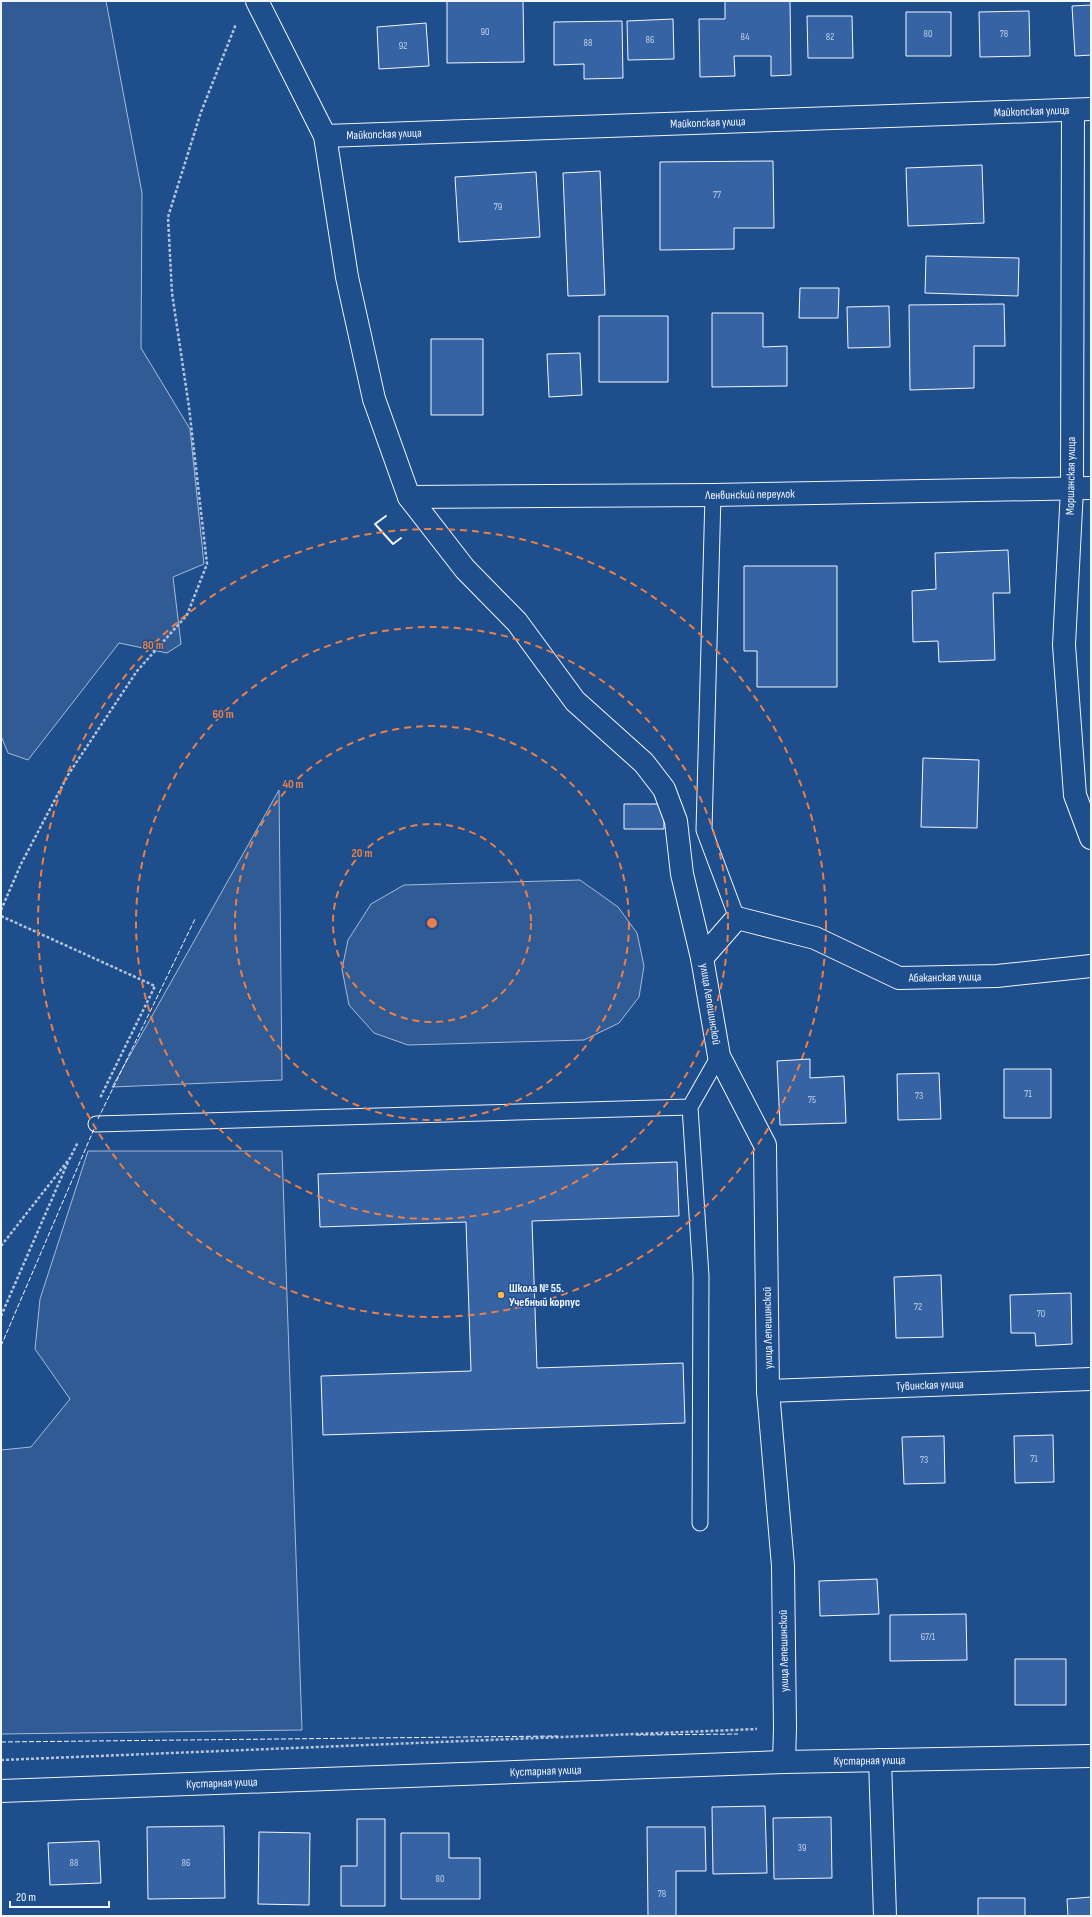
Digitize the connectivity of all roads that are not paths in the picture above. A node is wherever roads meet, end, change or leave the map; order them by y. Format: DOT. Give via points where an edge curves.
graph roads {
  1 [pos="257,1"];
  2 [pos="1082,110"];
  3 [pos="325,136"];
  4 [pos="1081,489"];
  5 [pos="713,495"];
  6 [pos="409,497"];
  7 [pos="1091,838"];
  8 [pos="737,918"];
  9 [pos="702,958"];
  10 [pos="1091,966"];
  11 [pos="719,1056"];
  12 [pos="690,1107"];
  13 [pos="96,1124"];
  14 [pos="1091,1379"];
  15 [pos="768,1391"];
  16 [pos="700,1524"];
  17 [pos="1091,1756"];
  18 [pos="880,1760"];
  19 [pos="784,1762"];
  20 [pos="1,1791"];
  21 [pos="885,1916"];
  1 -- 3 [label="street"];
  2 -- 3 [label="street, Майкопская улица"];
  2 -- 4 [label="street, Моршанская улица"];
  3 -- 6 [label="street" via="347,277 374,399"];
  4 -- 5 [label="street, Ленвинский переулок"];
  4 -- 7 [label="street, Моршанская улица" via="1064,645 1075,795"];
  5 -- 6 [label="street, Ленвинский переулок"];
  5 -- 8 [label="lane" via="704,830"];
  6 -- 9 [label="street" via="465,568 517,622 575,701 644,764 664,789 676,821 682,874"];
  8 -- 9 [label="street, улица Лепешинской"];
  8 -- 10 [label="street, Абаканская улица" via="815,938 899,978 997,976"];
  9 -- 11 [label="street, улица Лепешинской"];
  11 -- 12 [label="lane"];
  11 -- 15 [label="street, улица Лепешинской" via="765,1145"];
  12 -- 13 [label="lane"];
  12 -- 16 [label="lane" via="701,1276"];
  14 -- 15 [label="street, Тувинская улица"];
  15 -- 19 [label="street, улица Лепешинской" via="783,1566"];
  17 -- 18 [label="street, Кустарная улица"];
  18 -- 19 [label="street, Кустарная улица"];
  18 -- 21 [label="street"];
  19 -- 20 [label="street, Кустарная улица"];
}
